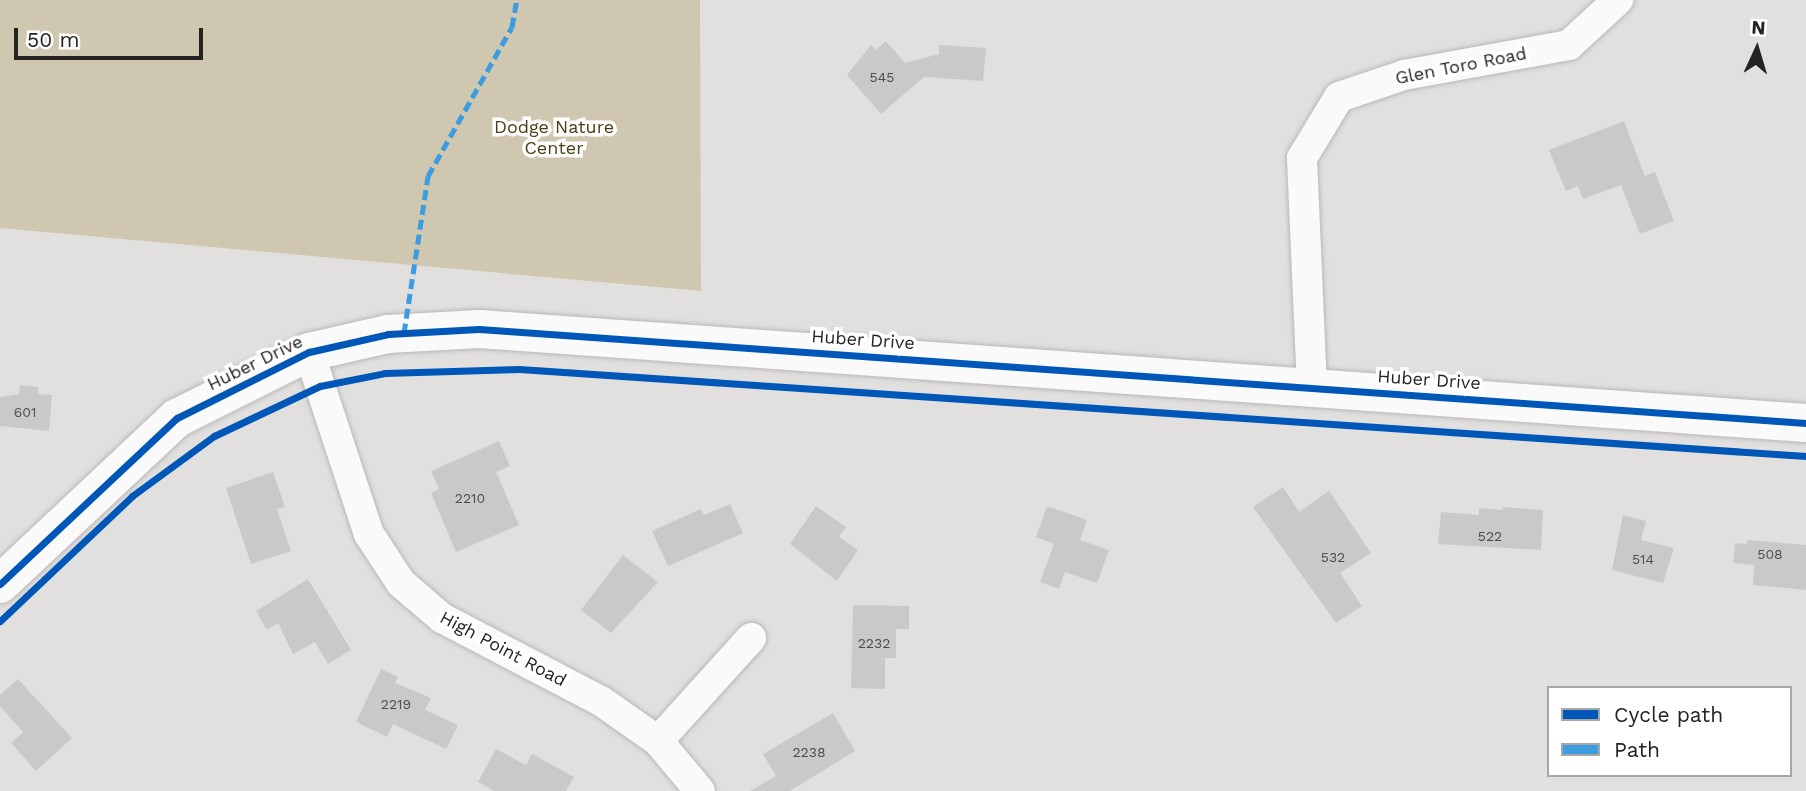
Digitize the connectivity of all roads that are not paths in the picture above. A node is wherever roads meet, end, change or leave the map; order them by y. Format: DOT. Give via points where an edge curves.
graph roads {
  1 [pos="1618,0"];
  2 [pos="309,352"];
  3 [pos="1312,388"];
  4 [pos="1806,423"];
  5 [pos="0,584"];
  6 [pos="751,638"];
  7 [pos="658,741"];
  8 [pos="700,791"];
  1 -- 3 [label="street, Glen Toro Road" via="1569,45 1404,75 1339,97 1302,158"];
  2 -- 3 [label="street, Huber Drive" via="388,334 479,329"];
  2 -- 5 [label="street, Huber Drive" via="177,418"];
  2 -- 7 [label="street, High Point Road" via="369,534 401,583 442,618 601,701"];
  3 -- 4 [label="street, Huber Drive"];
  6 -- 7 [label="street"];
  7 -- 8 [label="street, High Point Road"];
}
